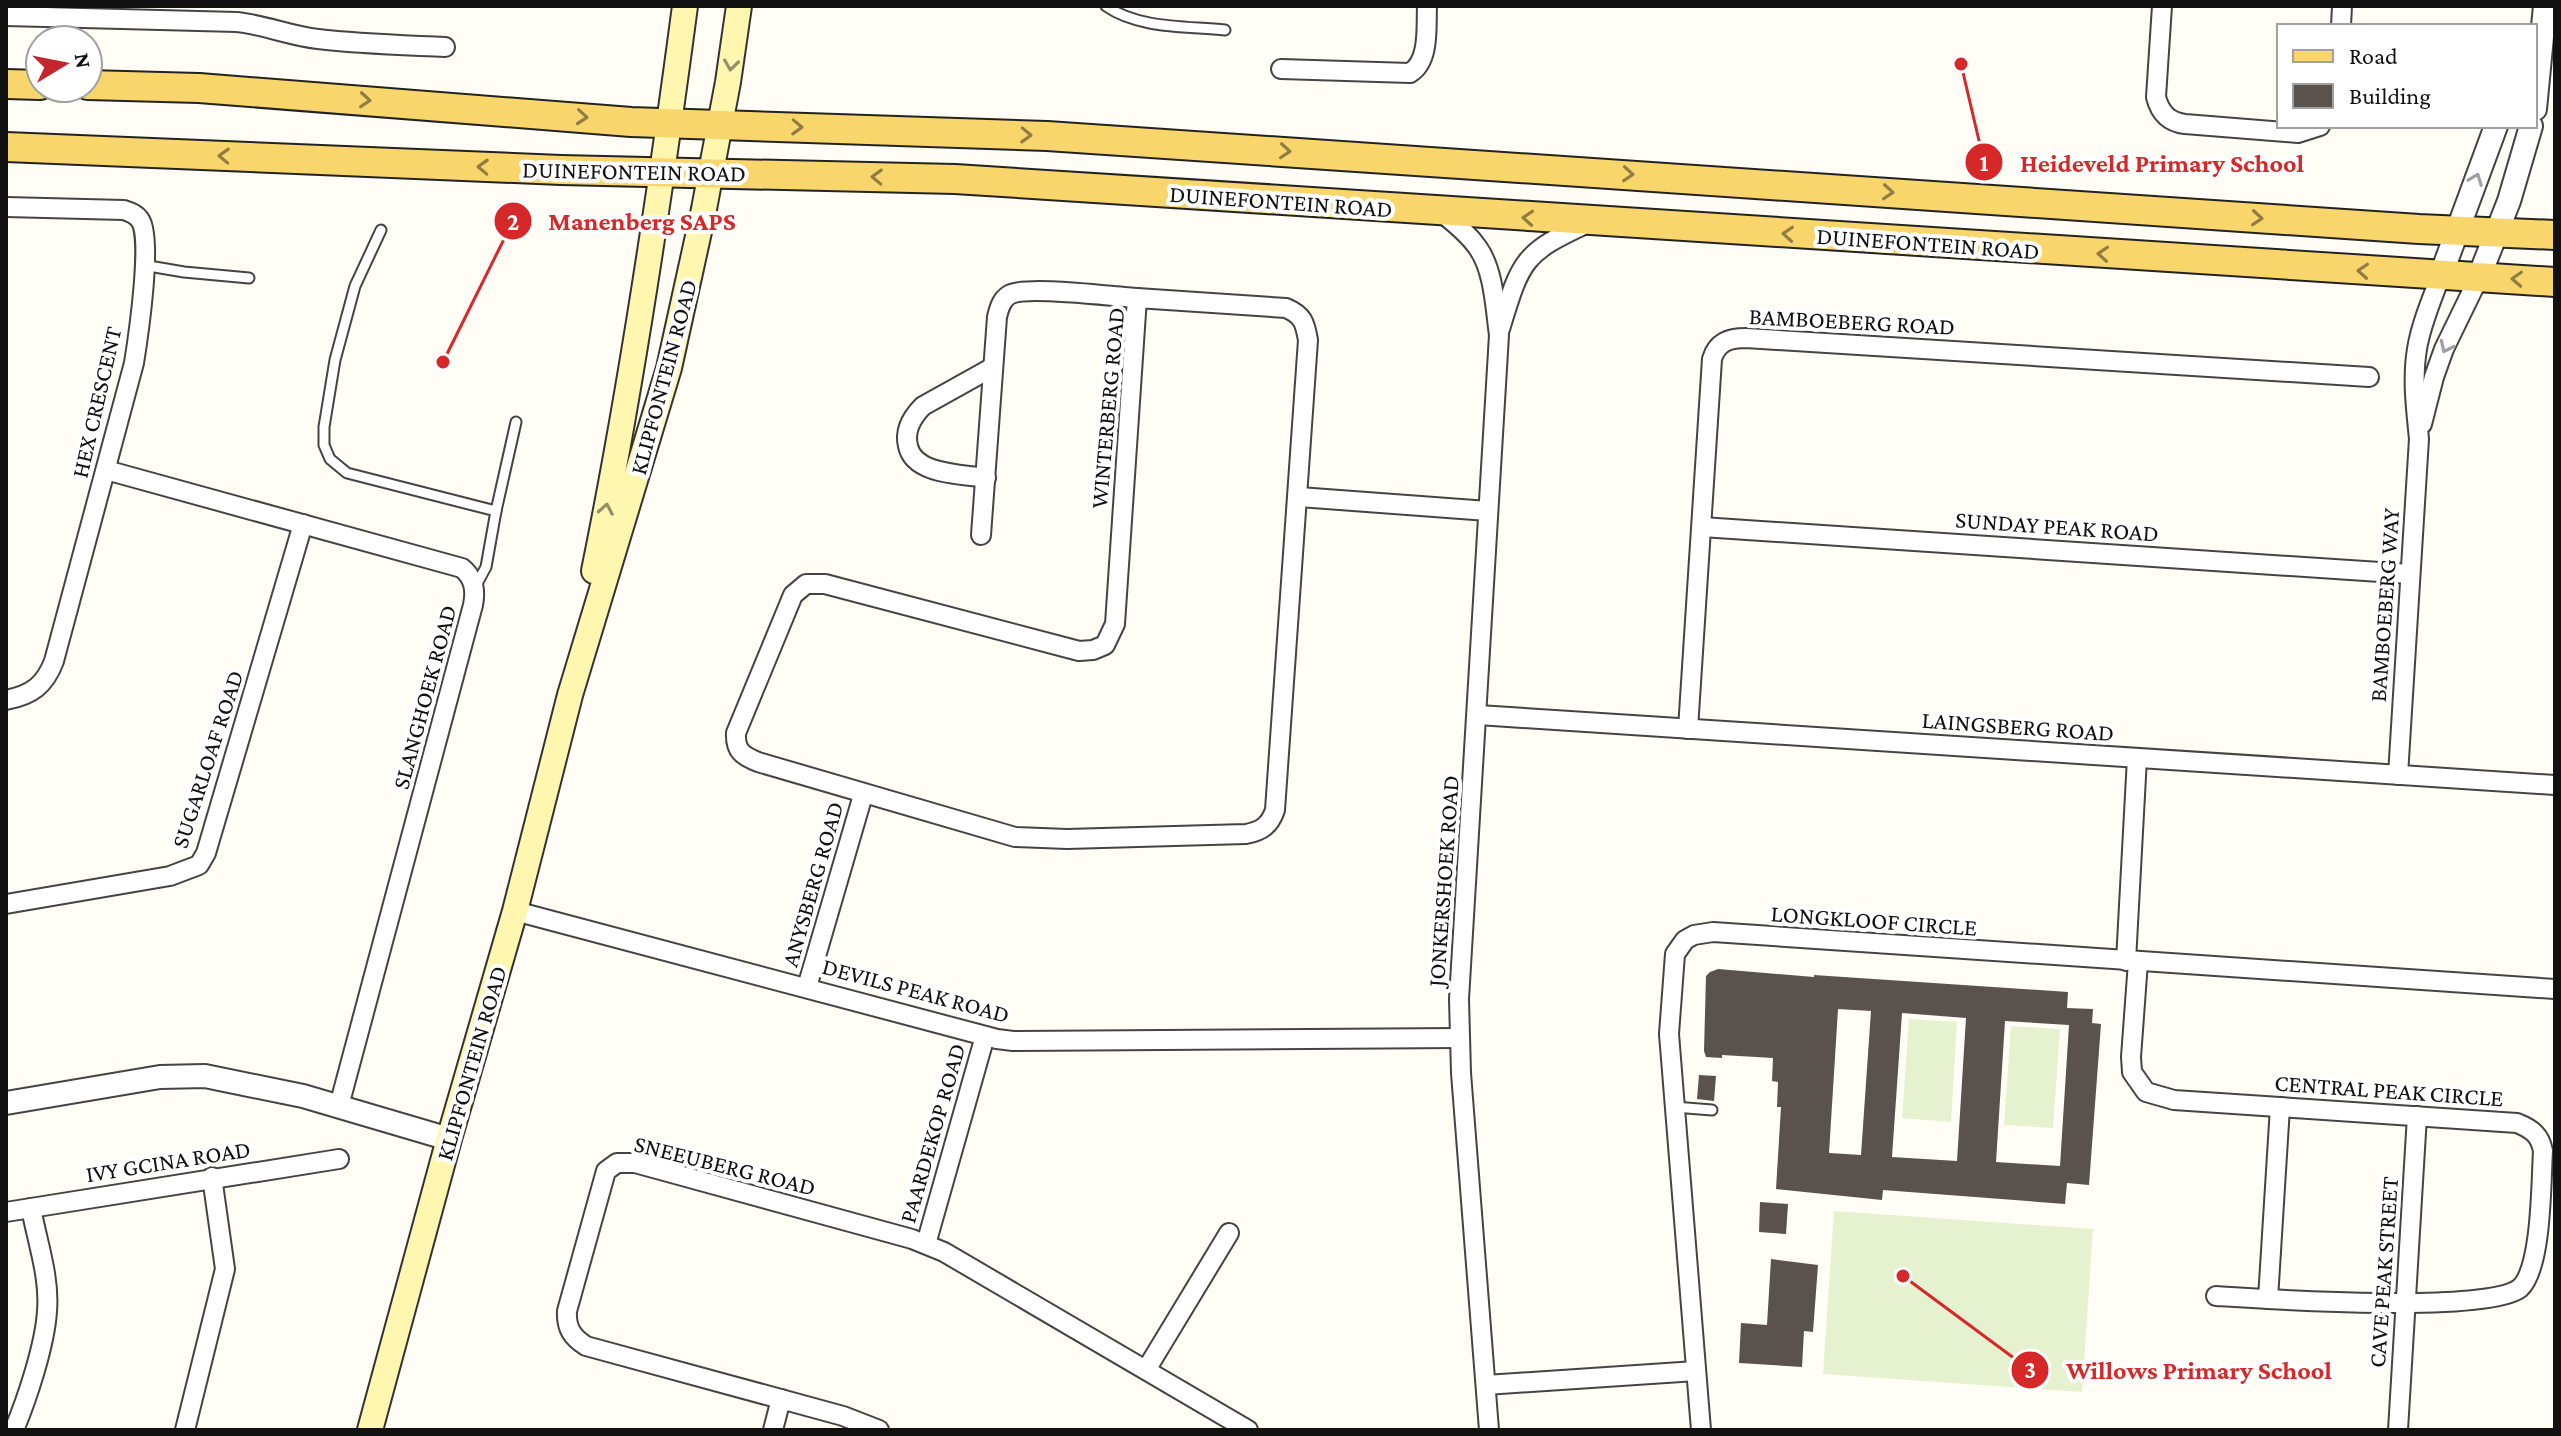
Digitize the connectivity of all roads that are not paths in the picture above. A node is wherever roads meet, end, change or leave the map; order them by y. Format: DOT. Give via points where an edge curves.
graph roads {
  1 [pos="685,6"];
  2 [pos="739,6"];
  3 [pos="1106,6"];
  4 [pos="1427,6"];
  5 [pos="2162,6"];
  6 [pos="2544,6"];
  7 [pos="6,16"];
  8 [pos="264,16"];
  9 [pos="1225,30"];
  10 [pos="445,47"];
  11 [pos="1281,69"];
  12 [pos="104,85"];
  13 [pos="2537,86"];
  14 [pos="667,123"];
  15 [pos="720,124"];
  16 [pos="2314,128"];
  17 [pos="2495,128"];
  18 [pos="2530,128"];
  19 [pos="6,147"];
  20 [pos="663,171"];
  21 [pos="711,172"];
  22 [pos="6,207"];
  23 [pos="1441,212"];
  24 [pos="1590,221"];
  25 [pos="381,230"];
  26 [pos="2456,231"];
  27 [pos="2498,233"];
  28 [pos="2555,235"];
  29 [pos="143,265"];
  30 [pos="2441,275"];
  31 [pos="2479,277"];
  32 [pos="249,278"];
  33 [pos="2555,282"];
  34 [pos="1137,298"];
  35 [pos="1499,335"];
  36 [pos="993,367"];
  37 [pos="2369,377"];
  38 [pos="516,422"];
  39 [pos="2419,439"];
  40 [pos="106,470"];
  41 [pos="986,478"];
  42 [pos="1299,497"];
  43 [pos="496,511"];
  44 [pos="1488,511"];
  45 [pos="303,524"];
  46 [pos="1702,527"];
  47 [pos="981,535"];
  48 [pos="2410,574"];
  49 [pos="474,589"];
  50 [pos="570,695"];
  51 [pos="6,700"];
  52 [pos="1478,715"];
  53 [pos="1688,729"];
  54 [pos="2137,758"];
  55 [pos="2398,775"];
  56 [pos="2555,785"];
  57 [pos="863,795"];
  58 [pos="6,904"];
  59 [pos="515,911"];
  60 [pos="2132,961"];
  61 [pos="807,987"];
  62 [pos="2555,989"];
  63 [pos="985,1036"];
  64 [pos="1459,1038"];
  65 [pos="6,1103"];
  66 [pos="339,1106"];
  67 [pos="1674,1107"];
  68 [pos="2280,1107"];
  69 [pos="1712,1110"];
  70 [pos="2417,1116"];
  71 [pos="449,1139"];
  72 [pos="339,1159"];
  73 [pos="212,1177"];
  74 [pos="31,1208"];
  75 [pos="6,1212"];
  76 [pos="1229,1233"];
  77 [pos="926,1244"];
  78 [pos="2216,1296"];
  79 [pos="2268,1299"];
  80 [pos="2404,1303"];
  81 [pos="1146,1370"];
  82 [pos="1696,1371"];
  83 [pos="1486,1385"];
  84 [pos="781,1399"];
  85 [pos="14,1430"];
  86 [pos="185,1430"];
  87 [pos="370,1430"];
  88 [pos="773,1430"];
  89 [pos="879,1430"];
  90 [pos="1248,1430"];
  91 [pos="1489,1430"];
  92 [pos="1701,1430"];
  93 [pos="2398,1430"];
  1 -- 14 [label="main road, KLIPFONTEIN ROAD"];
  2 -- 15 [label="main road, KLIPFONTEIN ROAD, one-way"];
  3 -- 9 [label="lane" via="1142,22"];
  4 -- 11 [label="street" via="1422,60 1410,73"];
  5 -- 16 [label="street" via="2156,97 2169,119 2298,133"];
  6 -- 13 [label="street"];
  7 -- 8 [label="street"];
  8 -- 10 [label="street" via="289,35"];
  12 -- 14 [label="main road, DUINEFONTEIN ROAD, one-way"];
  14 -- 15 [label="main road, DUINEFONTEIN ROAD"];
  14 -- 20 [label="main road, KLIPFONTEIN ROAD"];
  15 -- 21 [label="main road, KLIPFONTEIN ROAD"];
  15 -- 26 [label="main road, DUINEFONTEIN ROAD, one-way" via="1047,136"];
  26 -- 17 [label="street, one-way"];
  18 -- 27 [label="street"];
  20 -- 19 [label="main road, DUINEFONTEIN ROAD, one-way"];
  20 -- 21 [label="main road, DUINEFONTEIN ROAD"];
  50 -- 20 [label="main road, KLIPFONTEIN ROAD, one-way"];
  23 -- 21 [label="main road, DUINEFONTEIN ROAD, one-way" via="955,179"];
  21 -- 50 [label="main road, KLIPFONTEIN ROAD" via="669,368"];
  22 -- 29 [label="street, HEX CRESCENT" via="133,213 144,229"];
  24 -- 23 [label="main road, DUINEFONTEIN ROAD, one-way"];
  23 -- 35 [label="street, JONKERSHOEK ROAD" via="1480,250"];
  30 -- 24 [label="main road, DUINEFONTEIN ROAD, one-way"];
  24 -- 35 [label="street, JONKERSHOEK ROAD" via="1536,250 1522,266"];
  25 -- 43 [label="lane" via="355,286 343,330 324,445 330,459 347,473"];
  26 -- 27 [label="main road, DUINEFONTEIN ROAD"];
  26 -- 30 [label="street"];
  27 -- 28 [label="main road, DUINEFONTEIN ROAD"];
  27 -- 31 [label="street"];
  29 -- 32 [label="lane"];
  29 -- 40 [label="street, HEX CRESCENT" via="134,363"];
  30 -- 31 [label="main road, DUINEFONTEIN ROAD"];
  30 -- 39 [label="street, BAMBOEBERG WAY" via="2416,359"];
  33 -- 31 [label="main road, DUINEFONTEIN ROAD, one-way"];
  31 -- 39 [label="street, BAMBOEBERG WAY, one-way" via="2444,349"];
  34 -- 36 [label="street" via="1014,293 1001,303 997,317"];
  34 -- 42 [label="street, WINTERBERG ROAD" via="1286,308 1303,318 1308,340"];
  34 -- 57 [label="street, WINTERBERG ROAD" via="1115,624 1105,645 1079,651 825,584 806,584 793,595 736,733 736,745 758,762"];
  35 -- 44 [label="street, JONKERSHOEK ROAD"];
  36 -- 41 [label="street"];
  36 -- 41 [label="street" via="923,406 914,415 906,440 924,466"];
  37 -- 46 [label="street, BAMBOEBERG ROAD" via="1731,339 1717,347 1712,359"];
  38 -- 43 [label="lane"];
  39 -- 48 [label="street, BAMBOEBERG WAY"];
  40 -- 45 [label="street, SLANGHOEK ROAD"];
  40 -- 51 [label="street, HEX CRESCENT" via="48,676 33,692"];
  41 -- 47 [label="street"];
  42 -- 44 [label="street"];
  42 -- 57 [label="street, WINTERBERG ROAD" via="1275,810 1265,828 1246,834 1038,839"];
  43 -- 49 [label="lane" via="486,567"];
  44 -- 52 [label="street, JONKERSHOEK ROAD"];
  45 -- 49 [label="street, SLANGHOEK ROAD" via="462,568"];
  45 -- 58 [label="street, SUGARLOAF ROAD" via="199,865 170,876"];
  46 -- 48 [label="street, SUNDAY PEAK ROAD"];
  46 -- 53 [label="street, BAMBOEBERG ROAD"];
  48 -- 55 [label="street, BAMBOEBERG WAY"];
  49 -- 66 [label="street, SLANGHOEK ROAD"];
  50 -- 59 [label="main road, KLIPFONTEIN ROAD"];
  52 -- 53 [label="street, LAINGSBERG ROAD"];
  52 -- 64 [label="street, JONKERSHOEK ROAD"];
  53 -- 54 [label="street, LAINGSBERG ROAD"];
  54 -- 55 [label="street, LAINGSBERG ROAD"];
  54 -- 60 [label="street"];
  55 -- 56 [label="street, LAINGSBERG ROAD"];
  57 -- 61 [label="street, ANYSBERG ROAD"];
  59 -- 61 [label="street, DEVILS PEAK ROAD"];
  59 -- 71 [label="main road, KLIPFONTEIN ROAD"];
  60 -- 62 [label="street, LONGKLOOF CIRCLE"];
  60 -- 67 [label="street, LONGKLOOF CIRCLE" via="1713,932 1694,935 1679,947 1673,962 1669,1034"];
  60 -- 68 [label="street, CENTRAL PEAK CIRCLE" via="2132,1072 2146,1092 2174,1100"];
  61 -- 63 [label="street, DEVILS PEAK ROAD"];
  63 -- 64 [label="street, DEVILS PEAK ROAD" via="1013,1041"];
  63 -- 77 [label="street, PAARDEKOP ROAD"];
  64 -- 83 [label="street, JONKERSHOEK ROAD"];
  65 -- 66 [label="street" via="187,1075 232,1079"];
  66 -- 71 [label="street"];
  67 -- 69 [label="lane"];
  67 -- 82 [label="street, LONGKLOOF CIRCLE"];
  68 -- 70 [label="street, CENTRAL PEAK CIRCLE"];
  68 -- 79 [label="street"];
  70 -- 80 [label="street, CAVE PEAK STREET"];
  70 -- 80 [label="street, CENTRAL PEAK CIRCLE" via="2517,1123 2536,1134 2543,1151 2535,1255 2520,1287 2489,1299"];
  71 -- 87 [label="main road, KLIPFONTEIN ROAD"];
  72 -- 73 [label="street, IVY GCINA ROAD"];
  73 -- 74 [label="street, IVY GCINA ROAD"];
  73 -- 86 [label="street" via="225,1269"];
  74 -- 75 [label="street, IVY GCINA ROAD"];
  74 -- 85 [label="street" via="47,1311"];
  76 -- 81 [label="street"];
  77 -- 81 [label="street, SNEEUBERG ROAD"];
  77 -- 84 [label="street, SNEEUBERG ROAD" via="635,1163 617,1163 606,1171 567,1311 570,1332 586,1346"];
  78 -- 79 [label="street, CENTRAL PEAK CIRCLE"];
  79 -- 80 [label="street, CENTRAL PEAK CIRCLE"];
  80 -- 93 [label="street, CAVE PEAK STREET"];
  81 -- 90 [label="street, SNEEUBERG ROAD"];
  82 -- 83 [label="street"];
  82 -- 92 [label="street, LONGKLOOF CIRCLE"];
  83 -- 91 [label="street, JONKERSHOEK ROAD"];
  84 -- 88 [label="street"];
  84 -- 89 [label="street, SNEEUBERG ROAD"];
}
